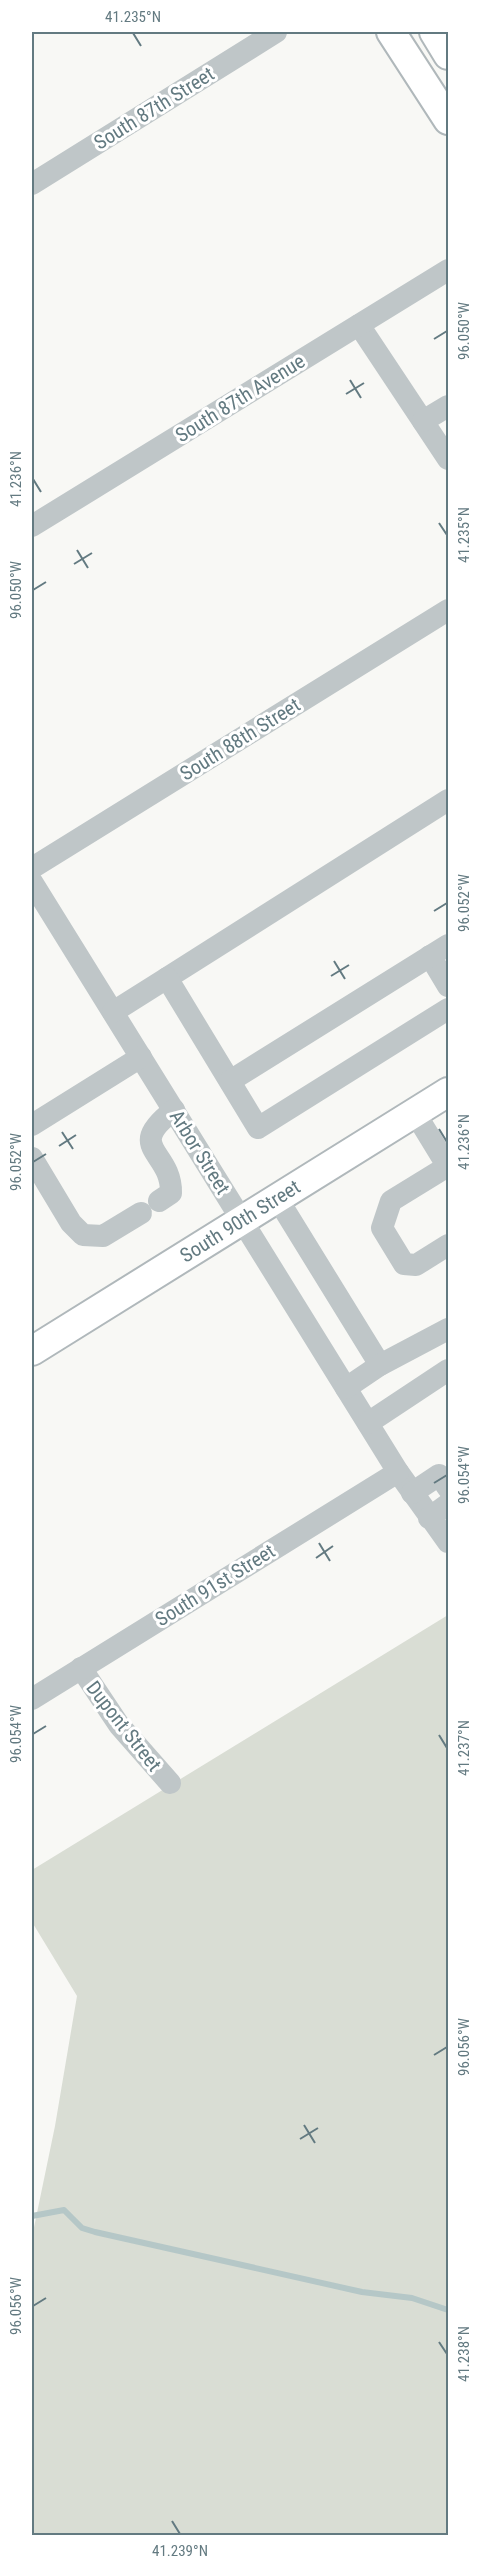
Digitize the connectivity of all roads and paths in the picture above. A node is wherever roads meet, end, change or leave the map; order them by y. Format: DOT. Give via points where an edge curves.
graph roads {
  1 [pos="276,32"];
  2 [pos="391,32"];
  3 [pos="434,32"];
  4 [pos="448,55"];
  5 [pos="448,120"];
  6 [pos="32,184"];
  7 [pos="448,270"];
  8 [pos="359,325"];
  9 [pos="448,406"];
  10 [pos="423,421"];
  11 [pos="448,459"];
  12 [pos="32,526"];
  13 [pos="448,610"];
  14 [pos="448,800"];
  15 [pos="32,868"];
  16 [pos="32,882"];
  17 [pos="440,951"];
  18 [pos="167,978"];
  19 [pos="448,986"];
  20 [pos="448,1009"];
  21 [pos="113,1012"];
  22 [pos="141,1057"];
  23 [pos="230,1081"];
  24 [pos="448,1092"];
  25 [pos="174,1110"];
  26 [pos="415,1113"];
  27 [pos="32,1125"];
  28 [pos="32,1158"];
  29 [pos="448,1166"];
  30 [pos="277,1198"];
  31 [pos="243,1219"];
  32 [pos="448,1245"];
  33 [pos="448,1329"];
  34 [pos="32,1351"];
  35 [pos="380,1365"];
  36 [pos="448,1370"];
  37 [pos="346,1388"];
  38 [pos="368,1423"];
  39 [pos="398,1472"];
  40 [pos="448,1488"];
  41 [pos="412,1493"];
  42 [pos="448,1504"];
  43 [pos="429,1518"];
  44 [pos="448,1542"];
  45 [pos="81,1668"];
  46 [pos="32,1699"];
  47 [pos="170,1783"];
  1 -- 6 [label="street, South 87th Street"];
  2 -- 5 [label="main road"];
  3 -- 4 [label="main road"];
  7 -- 8 [label="street, South 87th Avenue"];
  8 -- 10 [label="street"];
  8 -- 12 [label="street, South 87th Avenue"];
  9 -- 10 [label="street"];
  10 -- 11 [label="street"];
  13 -- 15 [label="street, South 88th Street"];
  14 -- 18 [label="street"];
  16 -- 21 [label="street, Arbor Street"];
  17 -- 19 [label="street"];
  17 -- 23 [label="street"];
  18 -- 21 [label="street"];
  18 -- 23 [label="street"];
  20 -- 23 [label="street" via="258,1128"];
  21 -- 22 [label="street, Arbor Street"];
  22 -- 25 [label="street, Arbor Street"];
  22 -- 27 [label="street"];
  24 -- 26 [label="main road, South 90th Street"];
  25 -- 28 [label="street" via="150,1136 172,1180 171,1193 103,1236 83,1235 71,1223"];
  25 -- 31 [label="street, Arbor Street"];
  26 -- 29 [label="street"];
  26 -- 30 [label="main road, South 90th Street"];
  29 -- 32 [label="street" via="391,1202 382,1228 405,1264 416,1265"];
  30 -- 31 [label="main road, South 90th Street"];
  30 -- 35 [label="street"];
  31 -- 34 [label="main road, South 90th Street"];
  31 -- 37 [label="street, Arbor Street"];
  33 -- 35 [label="street"];
  35 -- 37 [label="street"];
  36 -- 38 [label="street"];
  37 -- 38 [label="street, Arbor Street"];
  38 -- 39 [label="street, Arbor Street"];
  39 -- 41 [label="street, Arbor Street"];
  39 -- 45 [label="street, South 91st Street"];
  40 -- 41 [label="street" via="439,1475"];
  41 -- 43 [label="street, Arbor Street"];
  42 -- 43 [label="street"];
  43 -- 44 [label="street, Arbor Street"];
  45 -- 46 [label="street, South 91st Street"];
  45 -- 47 [label="street, Dupont Street" via="119,1725"];
}
